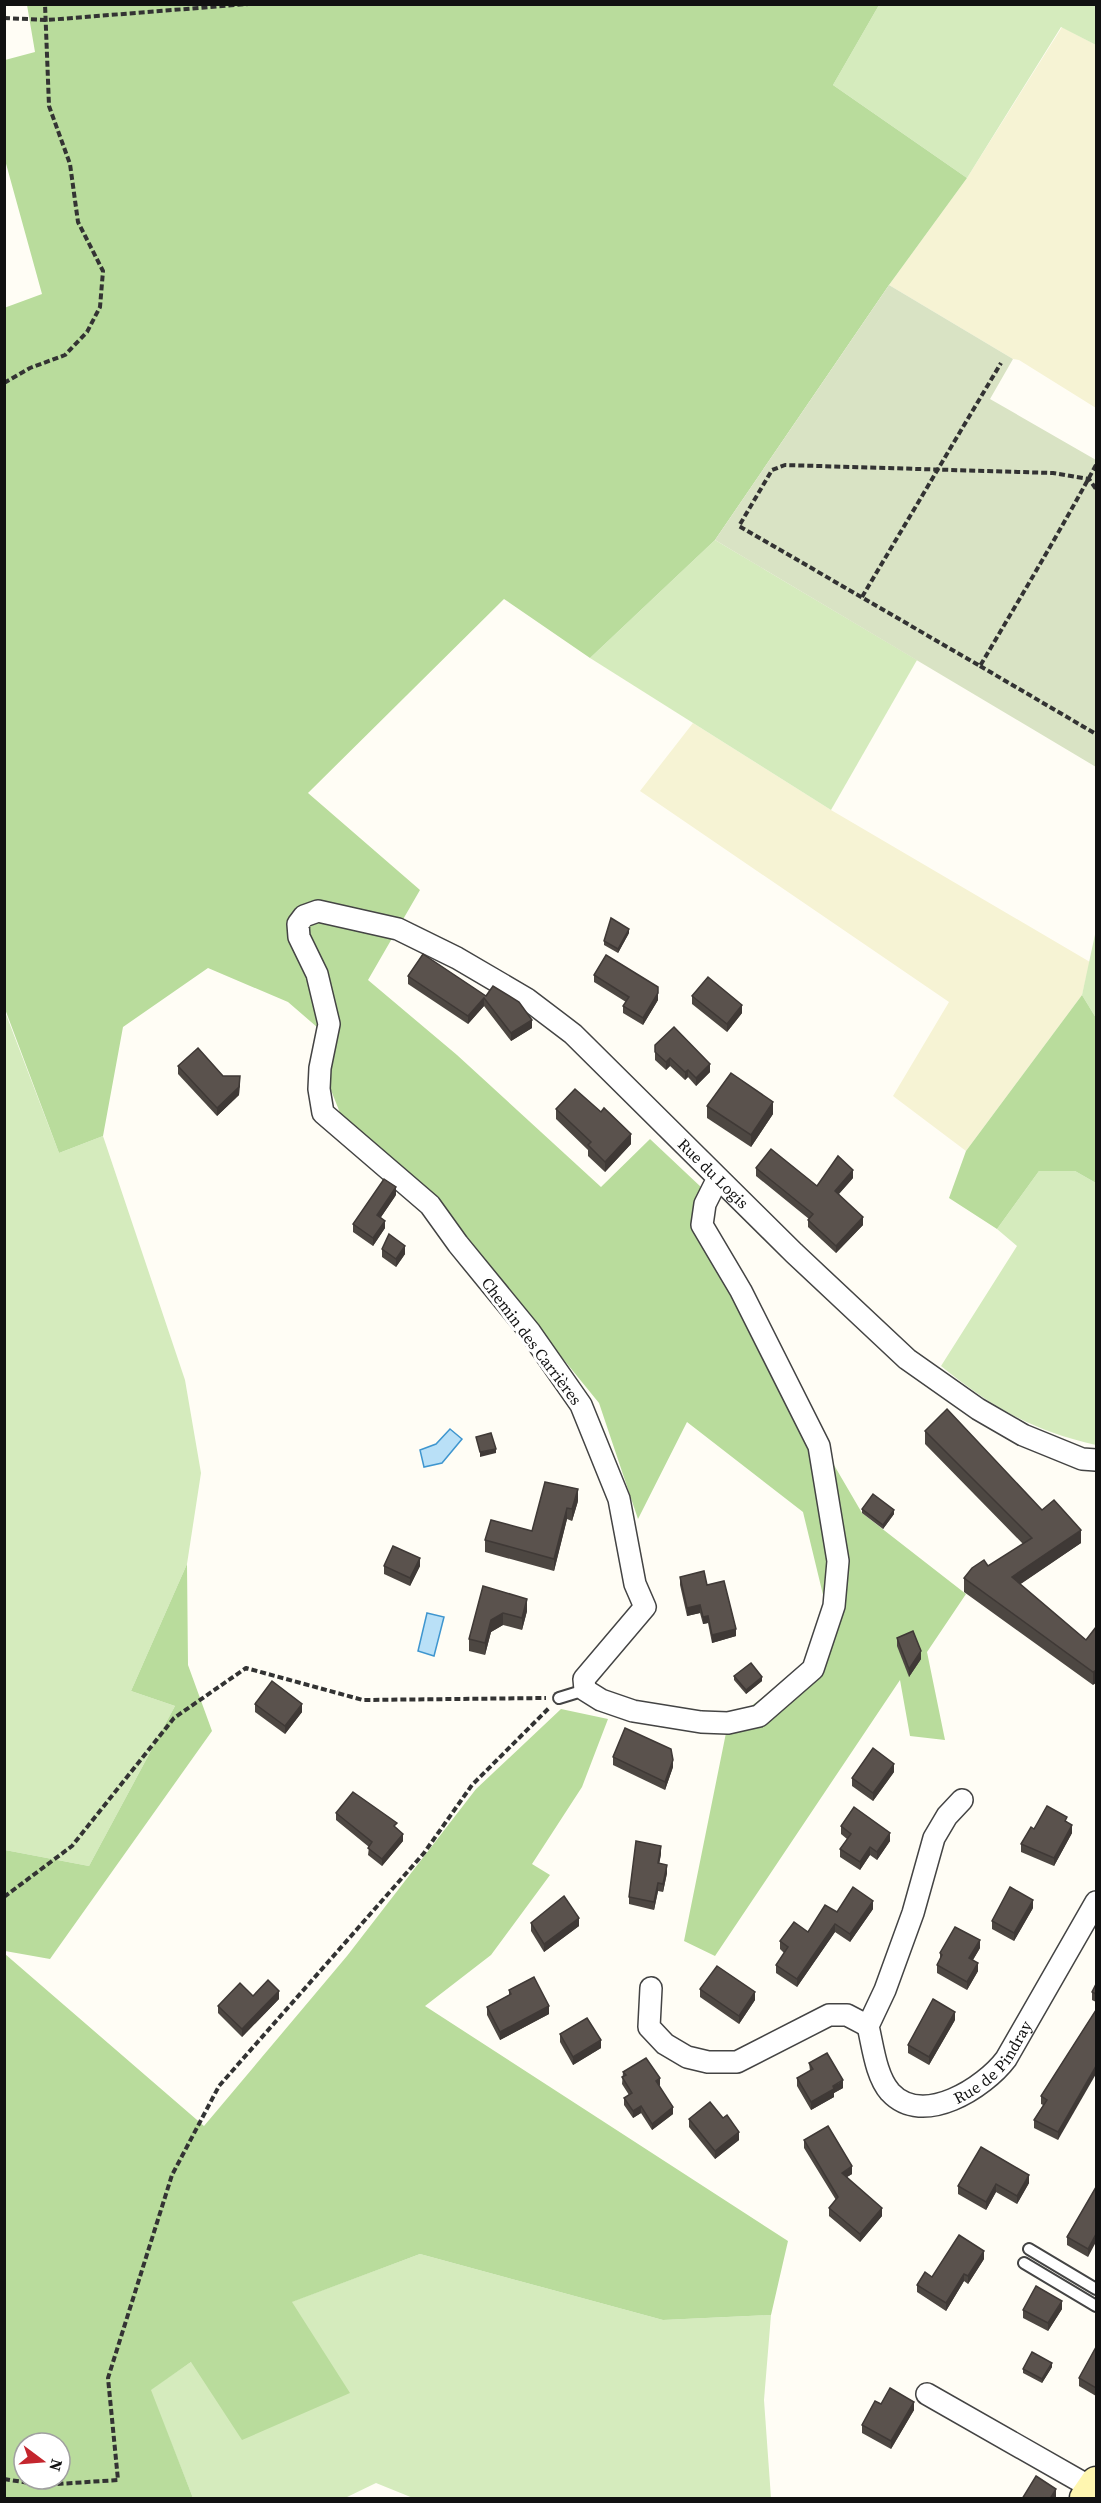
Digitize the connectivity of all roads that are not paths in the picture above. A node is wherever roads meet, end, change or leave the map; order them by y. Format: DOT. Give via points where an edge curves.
graph roads {
  1 [pos="318,911"];
  2 [pos="718,1178"];
  3 [pos="1096,1460"];
  4 [pos="585,1690"];
  5 [pos="559,1698"];
  6 [pos="962,1800"];
  7 [pos="1096,1902"];
  8 [pos="651,1988"];
  9 [pos="868,2026"];
  10 [pos="1029,2249"];
  11 [pos="1024,2263"];
  12 [pos="1096,2289"];
  13 [pos="1096,2306"];
  14 [pos="927,2394"];
  15 [pos="1091,2489"];
  1 -- 2 [label="street, Rue du Logis" via="398,929 527,999 573,1034"];
  1 -- 4 [label="street, Chemin des Carrières" via="304,916 298,924 299,937 317,974 329,1024 320,1068 323,1113 430,1205 530,1332 581,1405 619,1499 635,1584 645,1607 584,1679"];
  2 -- 3 [label="street, Rue du Logis" via="907,1359 1023,1435 1082,1459"];
  2 -- 4 [label="street" via="705,1204 702,1225 741,1291 819,1446 838,1561 834,1606 813,1669 759,1716 701,1722 633,1711 601,1701"];
  4 -- 5 [label="lane"];
  6 -- 9 [label="street" via="934,1838 913,1913"];
  7 -- 9 [label="street, Rue de Pindray" via="1006,2059 994,2076 976,2088 940,2103 926,2105 900,2099 883,2081"];
  8 -- 9 [label="street" via="649,2027 664,2044 687,2057 708,2062 737,2062 829,2015 847,2015"];
  10 -- 12 [label="lane"];
  11 -- 13 [label="lane"];
  14 -- 15 [label="street"];
}
